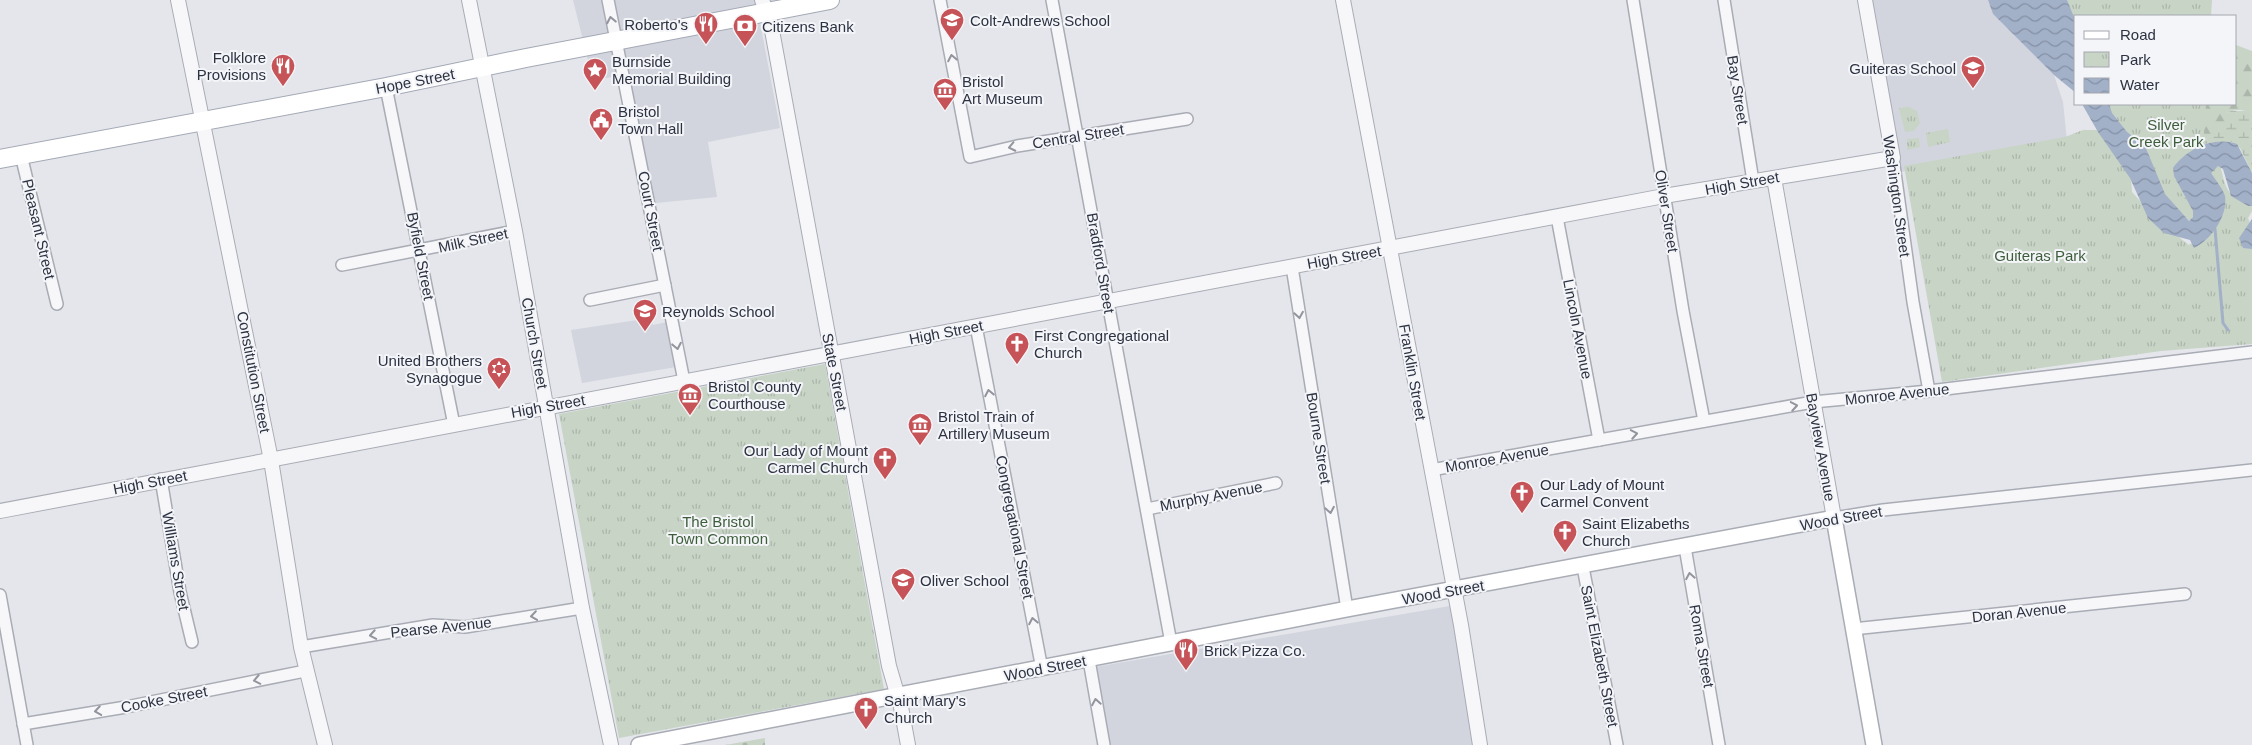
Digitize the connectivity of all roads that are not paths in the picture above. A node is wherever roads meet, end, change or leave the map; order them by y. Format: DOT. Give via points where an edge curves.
graph roads {
  1 [pos="178,0"];
  2 [pos="469,0"];
  3 [pos="608,0"];
  4 [pos="830,0"];
  5 [pos="940,0"];
  6 [pos="1052,0"];
  7 [pos="1343,0"];
  8 [pos="1633,0"];
  9 [pos="1724,0"];
  10 [pos="1865,0"];
  11 [pos="764,6"];
  12 [pos="615,41"];
  13 [pos="483,67"];
  14 [pos="386,87"];
  15 [pos="1187,119"];
  16 [pos="202,122"];
  17 [pos="1078,136"];
  18 [pos="21,155"];
  19 [pos="1893,158"];
  20 [pos="0,159"];
  21 [pos="1774,178"];
  22 [pos="1753,180"];
  23 [pos="1664,196"];
  24 [pos="1557,217"];
  25 [pos="515,231"];
  26 [pos="1391,248"];
  27 [pos="419,251"];
  28 [pos="342,265"];
  29 [pos="1292,267"];
  30 [pos="666,285"];
  31 [pos="590,300"];
  32 [pos="1108,302"];
  33 [pos="57,304"];
  34 [pos="976,326"];
  35 [pos="2249,352"];
  36 [pos="832,354"];
  37 [pos="684,381"];
  38 [pos="1929,391"];
  39 [pos="1812,402"];
  40 [pos="547,407"];
  41 [pos="1704,421"];
  42 [pos="454,425"];
  43 [pos="1599,440"];
  44 [pos="271,460"];
  45 [pos="1431,470"];
  46 [pos="2252,470"];
  47 [pos="161,479"];
  48 [pos="1276,483"];
  49 [pos="1147,509"];
  50 [pos="0,511"];
  51 [pos="1834,518"];
  52 [pos="1685,547"];
  53 [pos="1582,567"];
  54 [pos="1454,591"];
  55 [pos="2185,594"];
  56 [pos="0,595"];
  57 [pos="582,608"];
  58 [pos="1347,609"];
  59 [pos="1854,629"];
  60 [pos="192,642"];
  61 [pos="1171,643"];
  62 [pos="301,647"];
  63 [pos="1089,660"];
  64 [pos="1042,669"];
  65 [pos="305,671"];
  66 [pos="898,696"];
  67 [pos="23,724"];
  68 [pos="27,745"];
  69 [pos="325,745"];
  70 [pos="611,745"];
  71 [pos="639,745"];
  72 [pos="908,745"];
  73 [pos="1104,745"];
  74 [pos="1480,745"];
  75 [pos="1617,745"];
  76 [pos="1719,745"];
  77 [pos="1874,745"];
  1 -- 16 [label="street, Constitution Street"];
  2 -- 13 [label="street, Church Street"];
  12 -- 3 [label="street, Court Street, one-way"];
  4 -- 11 [label="main road, Hope Street"];
  17 -- 5 [label="street, Central Street, one-way" via="970,157"];
  6 -- 17 [label="street, Bradford Street"];
  7 -- 26 [label="street, Franklin Street"];
  8 -- 23 [label="street, Oliver Street"];
  9 -- 22 [label="street, Bay Street"];
  10 -- 19 [label="street, Washington Street"];
  11 -- 12 [label="main road, Hope Street"];
  11 -- 36 [label="street, State Street" via="771,25"];
  12 -- 13 [label="main road, Hope Street"];
  12 -- 30 [label="street, Court Street"];
  13 -- 14 [label="main road, Hope Street"];
  13 -- 25 [label="street, Church Street"];
  14 -- 16 [label="main road, Hope Street"];
  14 -- 27 [label="street, Byfield Street"];
  15 -- 17 [label="street, Central Street"];
  16 -- 18 [label="main road, Hope Street"];
  16 -- 44 [label="street, Constitution Street"];
  17 -- 32 [label="street, Bradford Street"];
  18 -- 20 [label="main road, Hope Street"];
  18 -- 33 [label="street, Pleasant Street"];
  19 -- 21 [label="street, High Street"];
  19 -- 38 [label="street, Washington Street"];
  21 -- 22 [label="street, High Street"];
  21 -- 39 [label="street, Bayview Avenue"];
  22 -- 23 [label="street, High Street"];
  23 -- 24 [label="street, High Street"];
  23 -- 41 [label="street, Oliver Street"];
  24 -- 26 [label="street, High Street"];
  24 -- 43 [label="street, Lincoln Avenue"];
  25 -- 27 [label="street, Milk Street"];
  25 -- 40 [label="street, Church Street"];
  26 -- 29 [label="street, High Street"];
  26 -- 45 [label="street, Franklin Street"];
  27 -- 28 [label="street, Milk Street"];
  27 -- 42 [label="street, Byfield Street"];
  29 -- 32 [label="street, High Street"];
  29 -- 58 [label="street, Bourne Street, one-way"];
  30 -- 31 [label="street"];
  30 -- 37 [label="street, Court Street, one-way"];
  32 -- 34 [label="street, High Street"];
  32 -- 49 [label="street, Bradford Street"];
  34 -- 36 [label="street, High Street"];
  64 -- 34 [label="street, Congregational Street, one-way"];
  35 -- 38 [label="street, Monroe Avenue"];
  36 -- 37 [label="street, High Street"];
  36 -- 66 [label="street, State Street" via="889,666"];
  37 -- 40 [label="street, High Street"];
  38 -- 39 [label="street, Monroe Avenue"];
  41 -- 39 [label="street, Monroe Avenue, one-way"];
  39 -- 51 [label="street, Bayview Avenue"];
  40 -- 42 [label="street, High Street"];
  40 -- 57 [label="street, Church Street"];
  43 -- 41 [label="street, Monroe Avenue, one-way"];
  42 -- 44 [label="street, High Street"];
  43 -- 45 [label="street, Monroe Avenue"];
  44 -- 47 [label="street, High Street"];
  44 -- 62 [label="street, Constitution Street"];
  45 -- 54 [label="street, Franklin Street"];
  46 -- 51 [label="street, Wood Street"];
  47 -- 50 [label="street, High Street"];
  47 -- 60 [label="street, Williams Street"];
  48 -- 49 [label="street, Murphy Avenue"];
  49 -- 61 [label="street, Bradford Street"];
  51 -- 52 [label="main road, Wood Street"];
  51 -- 59 [label="main road, Bayview Avenue"];
  52 -- 53 [label="main road, Wood Street"];
  76 -- 52 [label="street, Roma Street, one-way"];
  53 -- 54 [label="main road, Wood Street"];
  53 -- 75 [label="street, Saint Elizabeth Street"];
  54 -- 58 [label="main road, Wood Street"];
  54 -- 74 [label="street, Franklin Street"];
  55 -- 59 [label="street, Doran Avenue"];
  56 -- 67 [label="street"];
  57 -- 62 [label="street, Pearse Avenue, one-way" via="464,627 433,625"];
  57 -- 70 [label="street, Church Street"];
  58 -- 61 [label="main road, Wood Street"];
  59 -- 77 [label="main road, Bayview Avenue"];
  61 -- 63 [label="main road, Wood Street"];
  62 -- 65 [label="street, Constitution Street"];
  63 -- 64 [label="main road, Wood Street"];
  73 -- 63 [label="street, one-way"];
  64 -- 66 [label="main road, Wood Street"];
  65 -- 67 [label="street, Cooke Street, one-way"];
  65 -- 69 [label="street, Constitution Street"];
  66 -- 71 [label="main road, Wood Street"];
  66 -- 72 [label="street, State Street"];
  67 -- 68 [label="street"];
}
